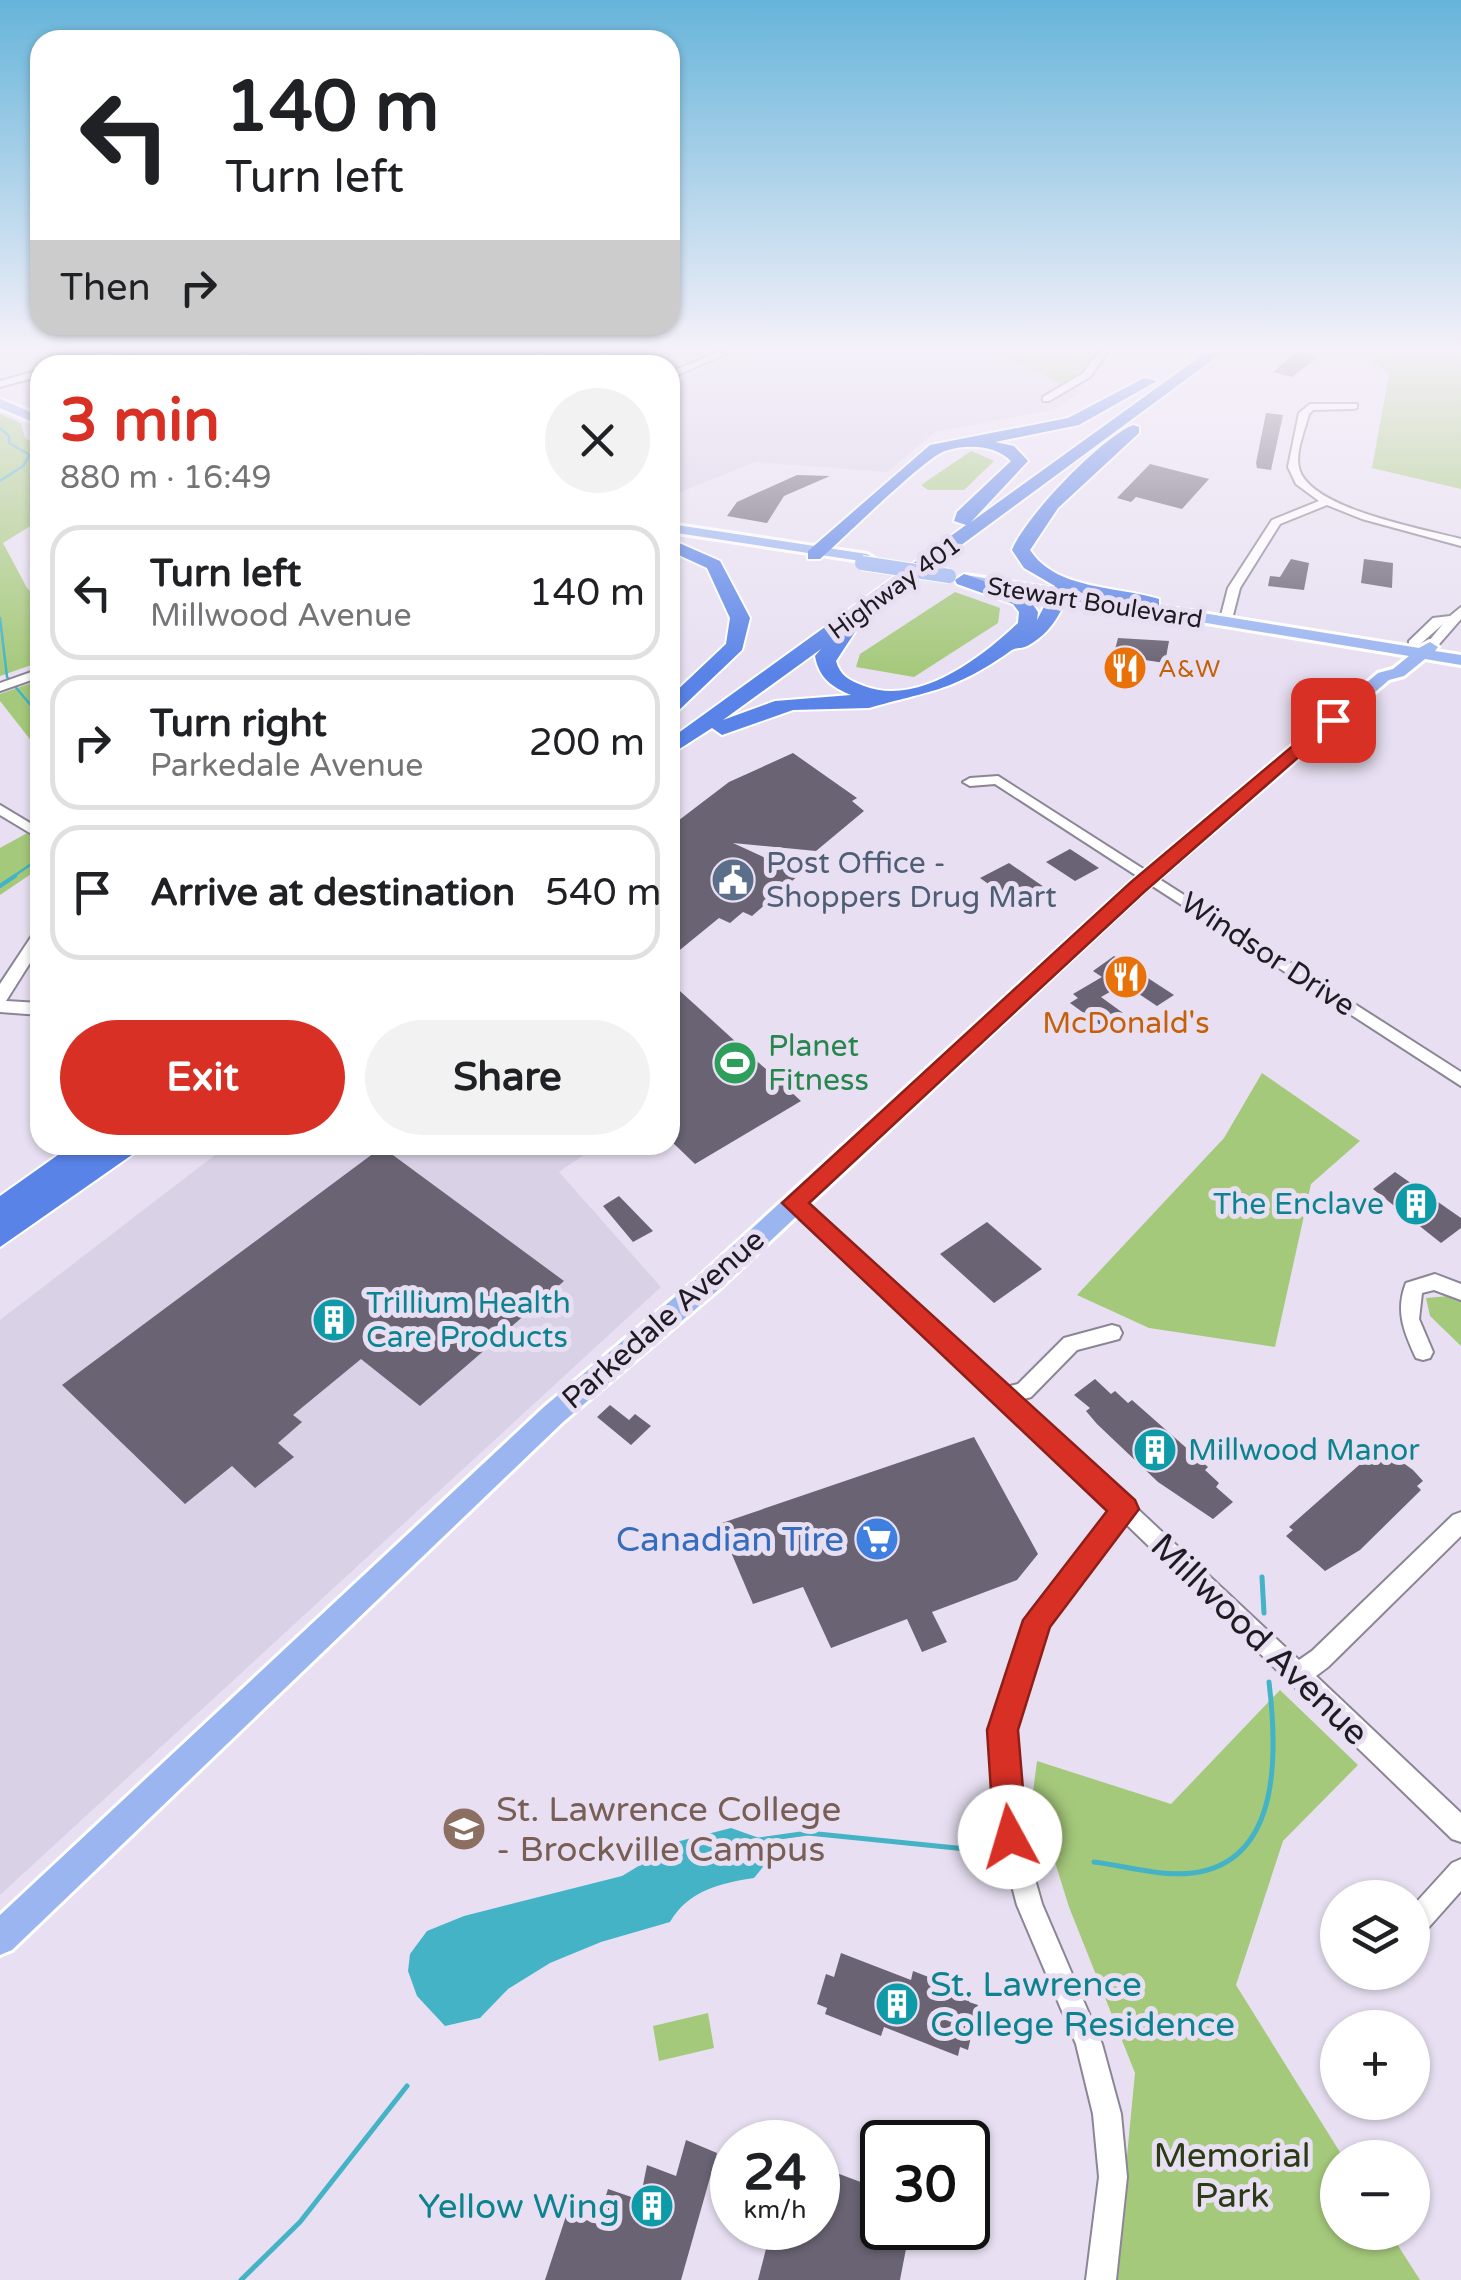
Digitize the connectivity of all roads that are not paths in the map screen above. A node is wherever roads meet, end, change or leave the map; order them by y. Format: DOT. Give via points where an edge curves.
graph roads {
  1 [pos="924,459"];
  2 [pos="934,459"];
  3 [pos="1019,459"];
  4 [pos="1049,459"];
  5 [pos="1070,459"];
  6 [pos="1104,459"];
  7 [pos="1295,459"];
  8 [pos="1325,502"];
  9 [pos="963,521"];
  10 [pos="680,532"];
  11 [pos="1461,543"];
  12 [pos="680,549"];
  13 [pos="822,554"];
  14 [pos="925,564"];
  15 [pos="954,576"];
  16 [pos="1060,593"];
  17 [pos="1152,603"];
  18 [pos="1456,616"];
  19 [pos="1226,618"];
  20 [pos="1363,644"];
  21 [pos="1416,649"];
  22 [pos="1461,652"];
  23 [pos="1461,660"];
  24 [pos="1384,670"];
  25 [pos="30,677"];
  26 [pos="0,687"];
  27 [pos="680,699"];
  28 [pos="680,723"];
  29 [pos="680,742"];
  30 [pos="680,755"];
  31 [pos="970,782"];
  32 [pos="0,809"];
  33 [pos="30,828"];
  34 [pos="1150,876"];
  35 [pos="30,950"];
  36 [pos="0,997"];
  37 [pos="0,1006"];
  38 [pos="30,1008"];
  39 [pos="1461,1080"];
  40 [pos="78,1155"];
  41 [pos="112,1155"];
  42 [pos="794,1203"];
  43 [pos="0,1211"];
  44 [pos="0,1236"];
  45 [pos="1461,1292"];
  46 [pos="1112,1333"];
  47 [pos="1423,1352"];
  48 [pos="1004,1396"];
  49 [pos="1125,1509"];
  50 [pos="1461,1522"];
  51 [pos="1297,1675"];
  52 [pos="1461,1830"];
  53 [pos="1461,1872"];
  54 [pos="1430,1907"];
  55 [pos="0,1938"];
  56 [pos="1102,2280"];
  1 -- 13 [label="highway"];
  2 -- 13 [label="highway"];
  3 -- 9 [label="highway"];
  4 -- 9 [label="highway, Highway 401"];
  5 -- 14 [label="highway, Highway 401"];
  6 -- 17 [label="highway" via="1022,544 1031,566 1050,576"];
  7 -- 8 [label="street" via="1298,479"];
  8 -- 11 [label="street"];
  8 -- 19 [label="street" via="1276,522 1234,588"];
  9 -- 28 [label="highway, Highway 401"];
  10 -- 13 [label="main road, Stewart Boulevard"];
  12 -- 27 [label="highway" via="714,566 740,618 736,646"];
  13 -- 15 [label="main road, Stewart Boulevard, bridge"];
  14 -- 15 [label="highway" via="831,647 825,664 835,679 870,695 922,694 1027,625 1029,612 1020,600"];
  14 -- 29 [label="highway, Highway 401"];
  15 -- 16 [label="main road, Stewart Boulevard"];
  16 -- 17 [label="main road, Stewart Boulevard"];
  16 -- 19 [label="main road, Stewart Boulevard"];
  16 -- 30 [label="highway" via="1038,631 938,695 774,706"];
  17 -- 19 [label="main road, Stewart Boulevard"];
  18 -- 21 [label="street, Parkedale Avenue" via="1452,626"];
  19 -- 20 [label="main road, Stewart Boulevard"];
  19 -- 21 [label="main road, Stewart Boulevard"];
  20 -- 21 [label="main road, Stewart Boulevard"];
  20 -- 24 [label="main road"];
  21 -- 22 [label="main road, Stewart Boulevard"];
  21 -- 23 [label="main road, Stewart Boulevard"];
  21 -- 24 [label="main road, Parkedale Avenue" via="1398,673"];
  24 -- 34 [label="main road, Parkedale Avenue"];
  25 -- 26 [label="street"];
  31 -- 34 [label="street, Windsor Drive" via="998,780"];
  32 -- 33 [label="street"];
  34 -- 39 [label="street, Windsor Drive"];
  34 -- 42 [label="main road, Parkedale Avenue"];
  35 -- 36 [label="street"];
  37 -- 38 [label="street"];
  40 -- 43 [label="highway"];
  41 -- 44 [label="highway"];
  42 -- 48 [label="street, Millwood Avenue"];
  42 -- 55 [label="main road, Parkedale Avenue" via="554,1414"];
  45 -- 47 [label="street" via="1435,1282 1413,1288 1409,1319"];
  46 -- 48 [label="street" via="1072,1344 1024,1390"];
  48 -- 49 [label="street, Millwood Avenue"];
  49 -- 51 [label="street, Millwood Avenue"];
  49 -- 56 [label="street" via="1038,1620 1002,1730 1010,1837 1030,1906 1089,2044 1107,2114 1113,2177"];
  50 -- 51 [label="street"];
  51 -- 52 [label="street, Millwood Avenue"];
  53 -- 54 [label="street"];
}
